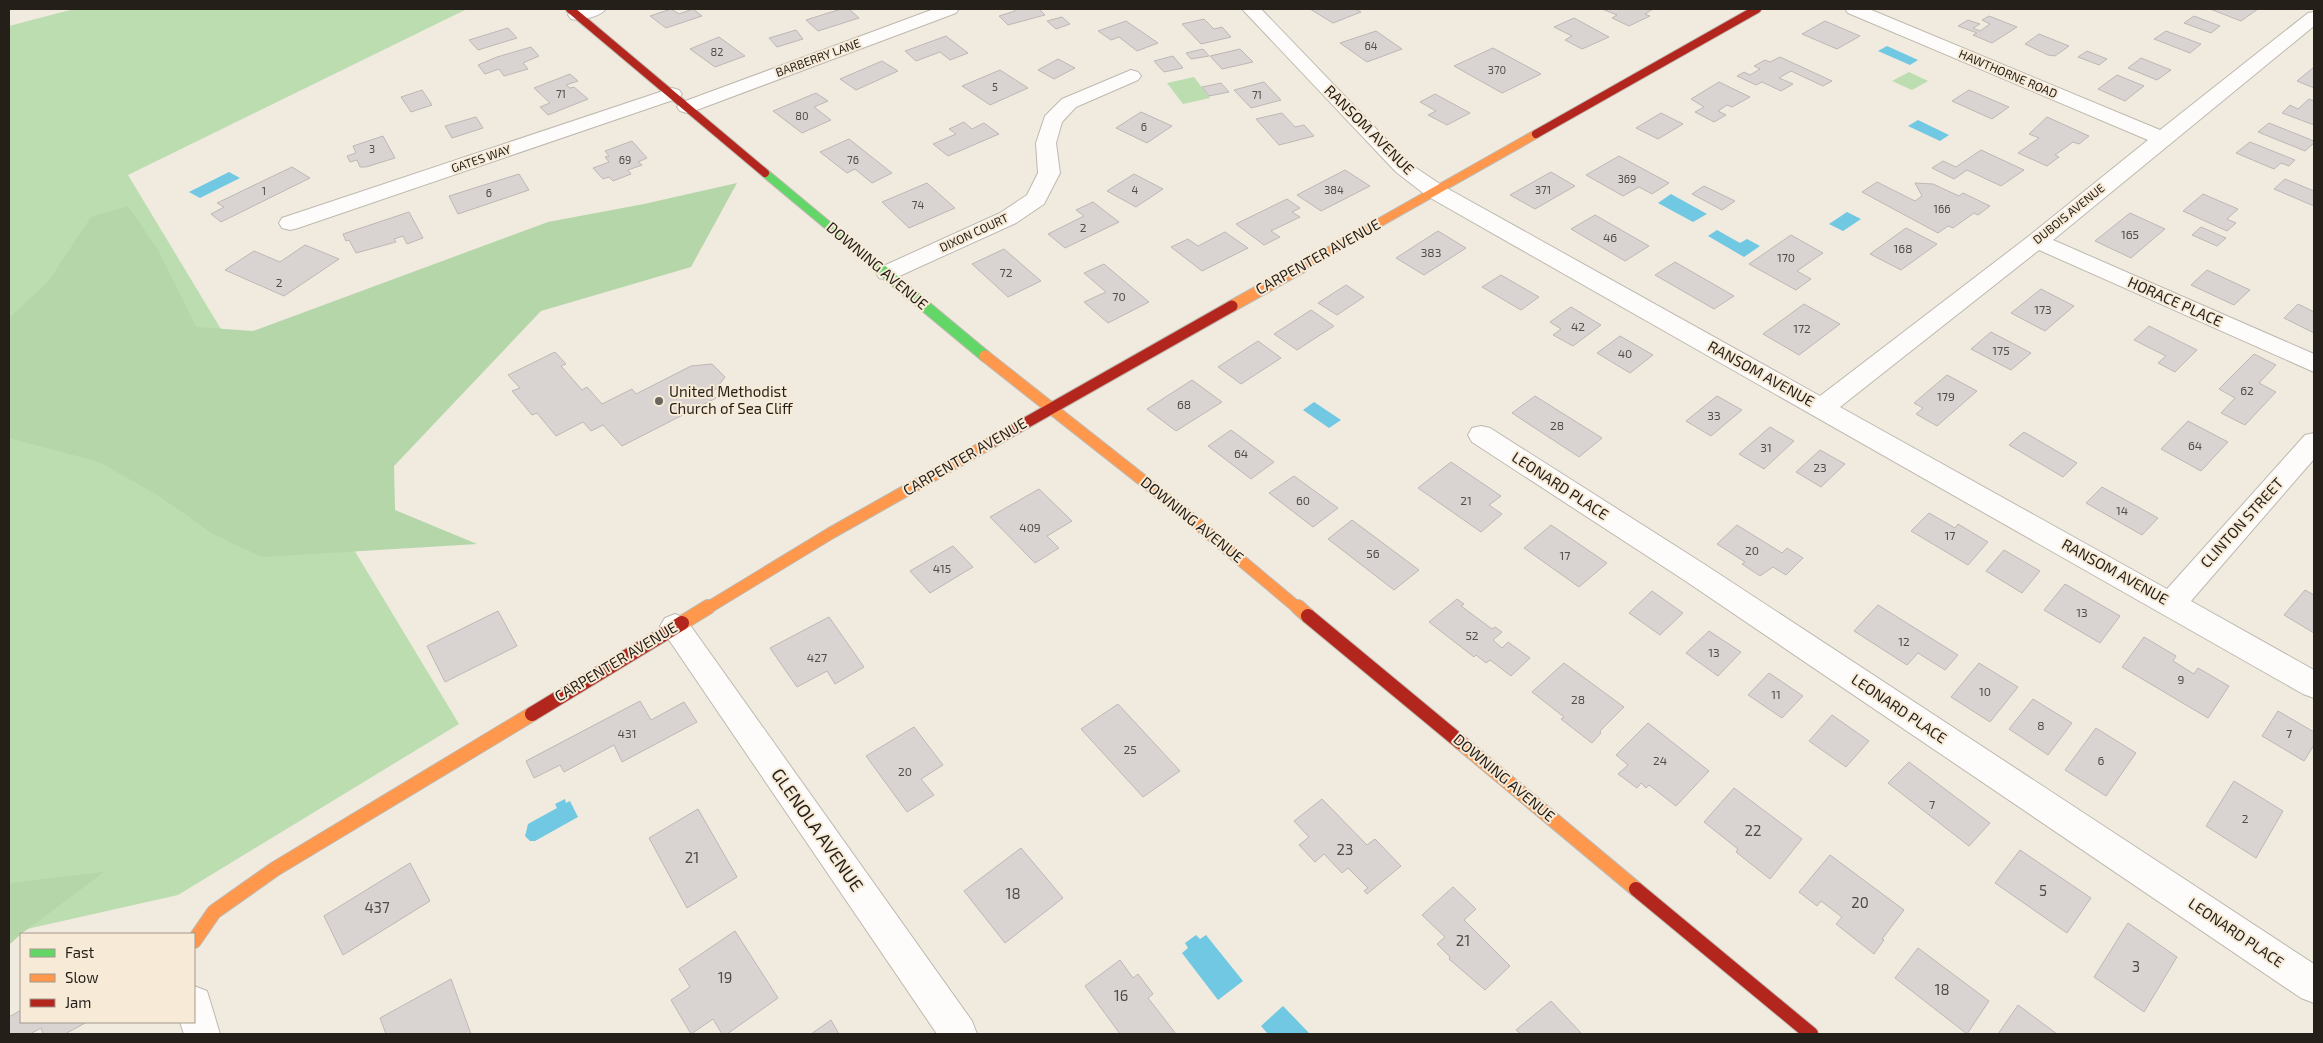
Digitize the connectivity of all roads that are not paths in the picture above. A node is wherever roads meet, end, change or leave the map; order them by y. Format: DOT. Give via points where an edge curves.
graph roads {
  1 [pos="597,9"];
  2 [pos="950,9"];
  3 [pos="1251,9"];
  4 [pos="1757,9"];
  5 [pos="1854,9"];
  6 [pos="574,12"];
  7 [pos="2314,18"];
  8 [pos="1131,76"];
  9 [pos="679,101"];
  10 [pos="2163,139"];
  11 [pos="1435,191"];
  12 [pos="290,223"];
  13 [pos="2036,241"];
  14 [pos="887,273"];
  15 [pos="2314,364"];
  16 [pos="1052,408"];
  17 [pos="1821,408"];
  18 [pos="1481,435"];
  19 [pos="2314,442"];
  20 [pos="2170,604"];
  21 [pos="675,626"];
  22 [pos="2314,684"];
  23 [pos="195,939"];
  24 [pos="2314,985"];
  25 [pos="195,1008"];
  26 [pos="202,1034"];
  27 [pos="959,1034"];
  28 [pos="1811,1034"];
  1 -- 6 [label="street"];
  2 -- 9 [label="street, BARBERRY LANE"];
  3 -- 11 [label="street, RANSOM AVENUE" via="1403,168"];
  4 -- 11 [label="street, CARPENTER AVENUE"];
  5 -- 10 [label="street, HAWTHORNE ROAD"];
  6 -- 9 [label="street, DOWNING AVENUE"];
  7 -- 10 [label="street, DUBOIS AVENUE"];
  8 -- 14 [label="street, DIXON COURT" via="1069,103 1052,120 1046,143 1049,173 1036,199 1008,218"];
  9 -- 12 [label="street, GATES WAY"];
  9 -- 14 [label="street, DOWNING AVENUE"];
  10 -- 13 [label="street, DUBOIS AVENUE"];
  11 -- 16 [label="street, CARPENTER AVENUE"];
  11 -- 17 [label="street, RANSOM AVENUE"];
  13 -- 15 [label="street, HORACE PLACE"];
  13 -- 17 [label="street, DUBOIS AVENUE"];
  14 -- 16 [label="street, DOWNING AVENUE" via="956,333"];
  16 -- 21 [label="street, CARPENTER AVENUE"];
  16 -- 28 [label="street, DOWNING AVENUE" via="1188,516"];
  17 -- 20 [label="street, RANSOM AVENUE"];
  18 -- 24 [label="street, LEONARD PLACE" via="1694,572"];
  19 -- 20 [label="street, CLINTON STREET"];
  20 -- 22 [label="street, RANSOM AVENUE"];
  21 -- 23 [label="street, CARPENTER AVENUE" via="275,869 214,912"];
  21 -- 27 [label="street, GLENOLA AVENUE"];
  25 -- 26 [label="street"];
}
